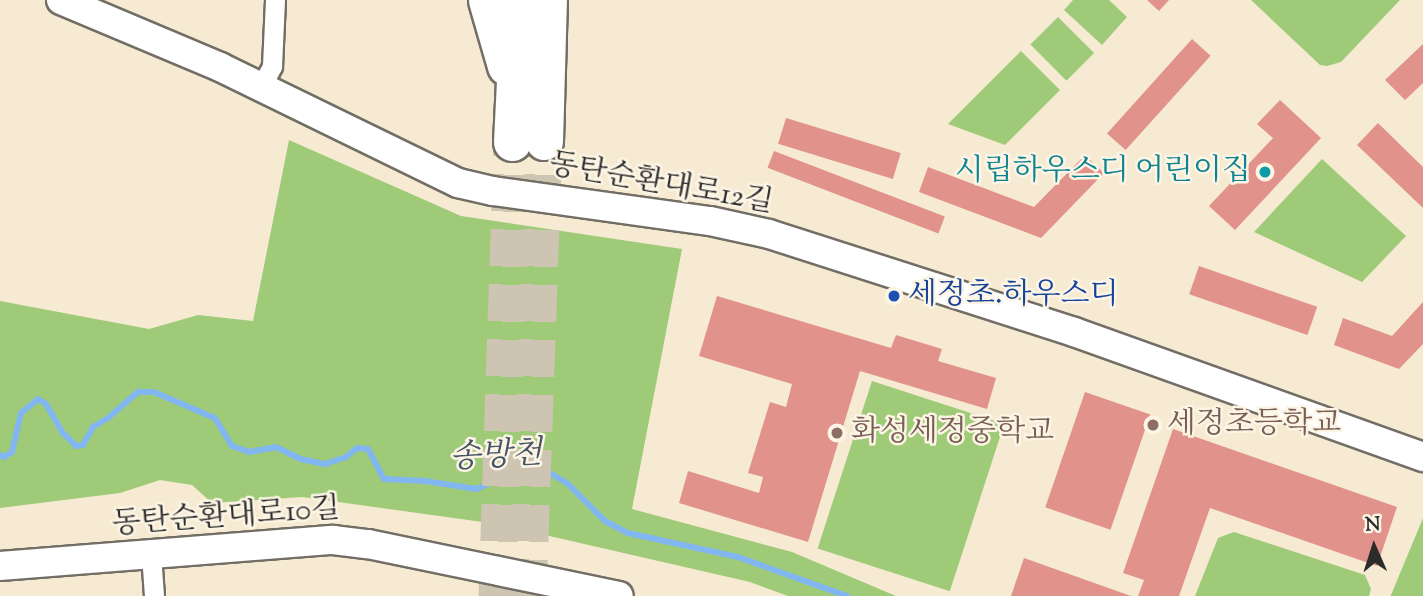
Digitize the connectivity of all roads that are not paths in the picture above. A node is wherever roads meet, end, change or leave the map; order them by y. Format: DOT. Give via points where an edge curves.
graph roads {
  1 [pos="61,0"];
  2 [pos="275,0"];
  3 [pos="487,0"];
  4 [pos="519,0"];
  5 [pos="548,0"];
  6 [pos="565,0"];
  7 [pos="261,87"];
  8 [pos="530,93"];
  9 [pos="528,142"];
  10 [pos="1423,457"];
  11 [pos="151,554"];
  12 [pos="0,566"];
  13 [pos="154,596"];
  14 [pos="619,596"];
  1 -- 7 [label="street, 동탄순환대로12길"];
  2 -- 7 [label="street" via="272,66"];
  3 -- 8 [label="highway"];
  4 -- 8 [label="highway"];
  5 -- 8 [label="highway"];
  6 -- 8 [label="highway"];
  7 -- 10 [label="street, 동탄순환대로12길" via="458,183 769,234 1074,332"];
  8 -- 9 [label="highway"];
  11 -- 12 [label="street, 동탄순환대로10길"];
  11 -- 13 [label="street"];
  11 -- 14 [label="street, 동탄순환대로10길" via="333,540"];
}
